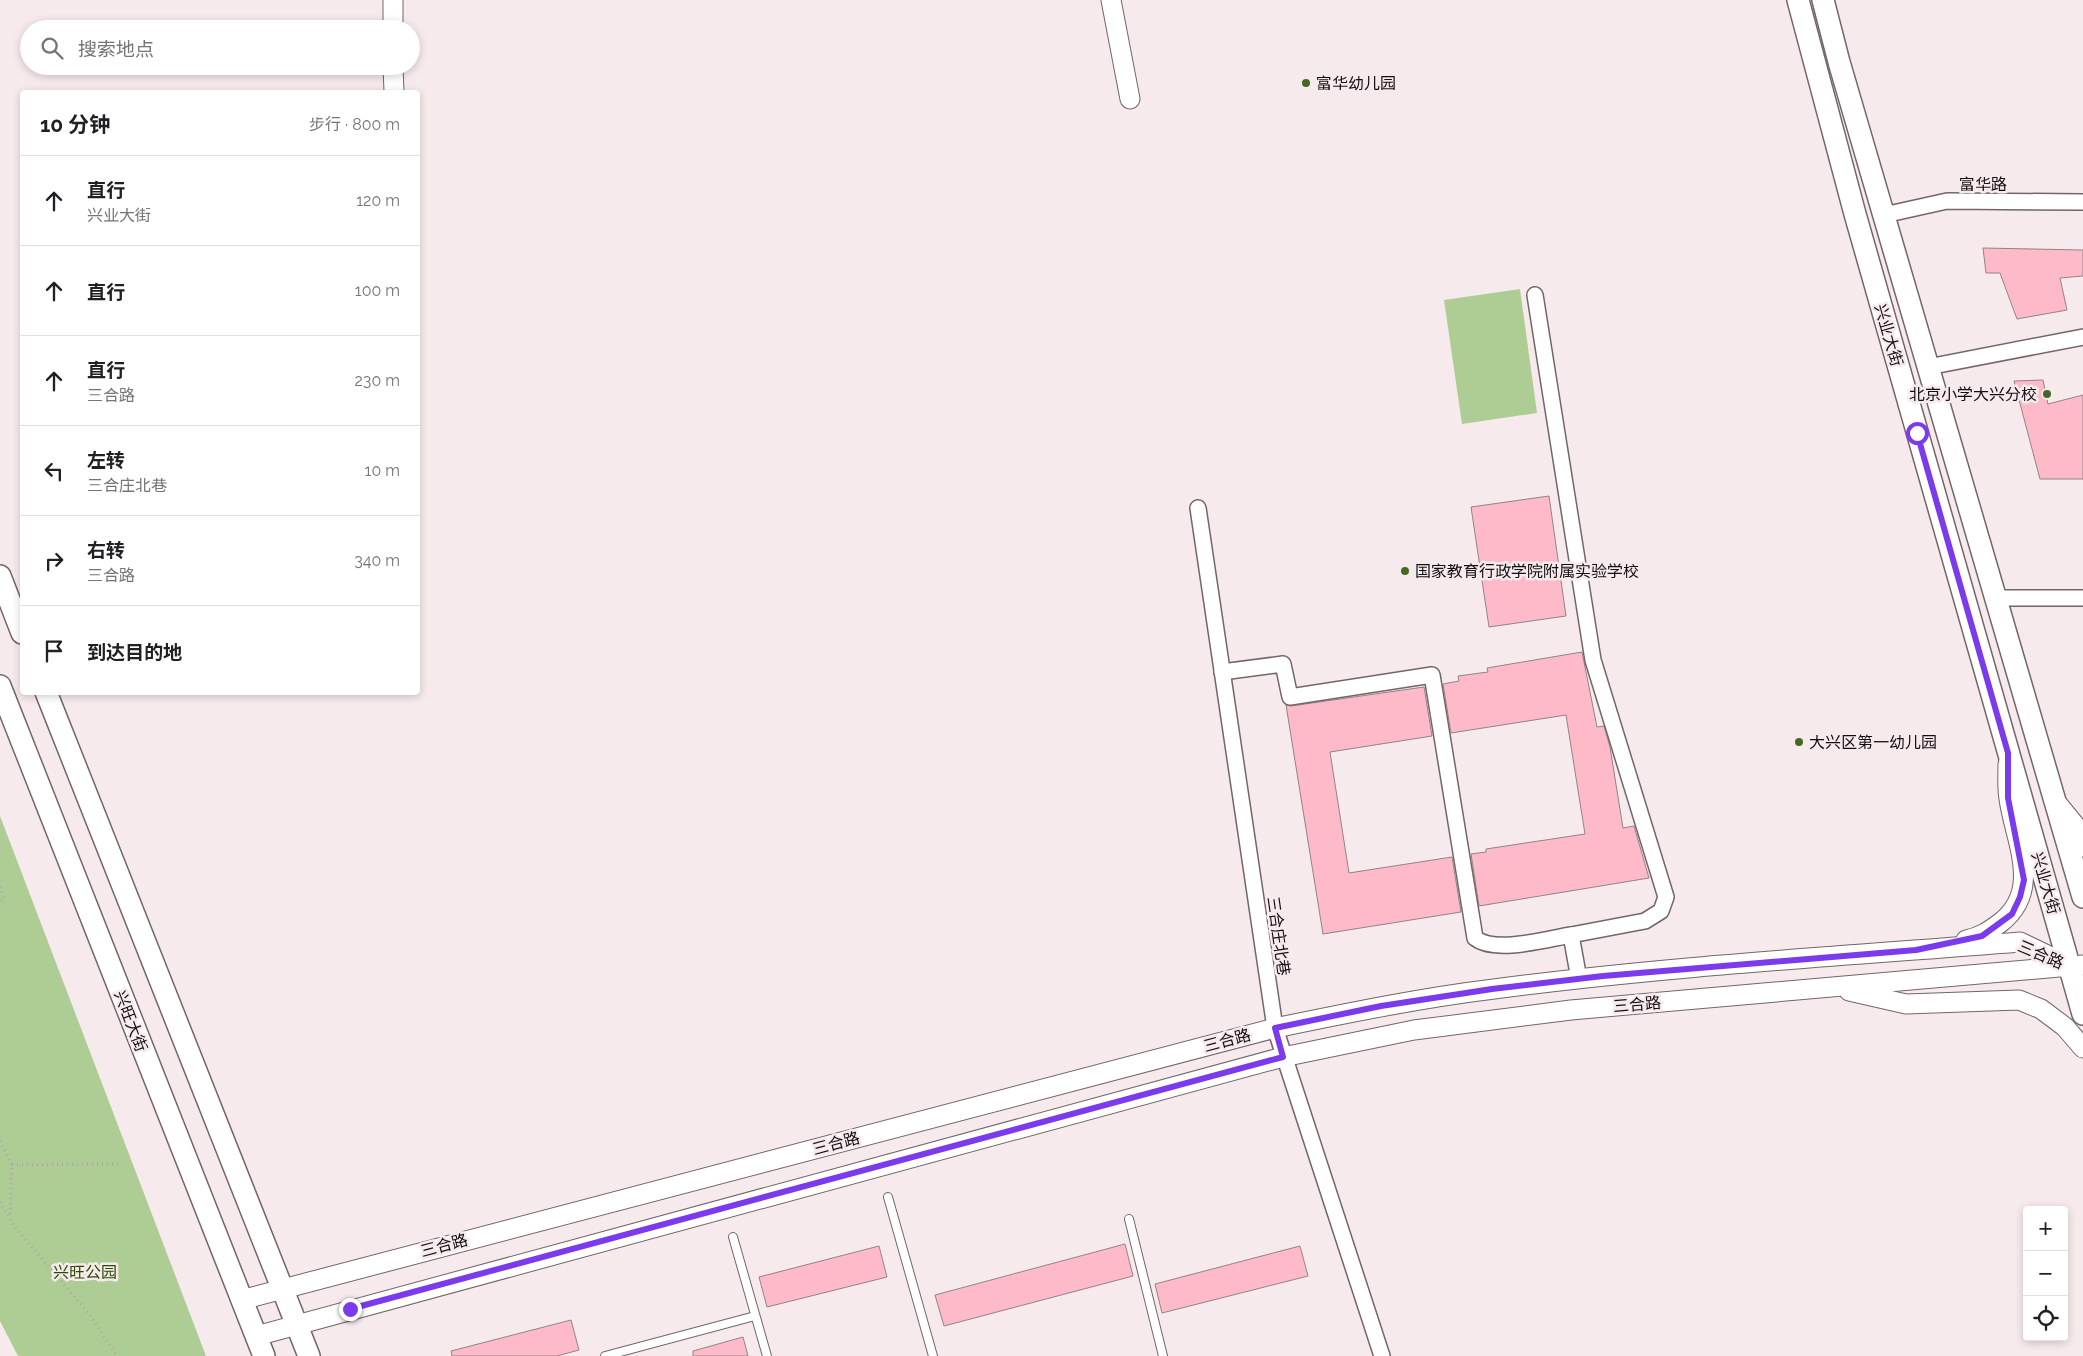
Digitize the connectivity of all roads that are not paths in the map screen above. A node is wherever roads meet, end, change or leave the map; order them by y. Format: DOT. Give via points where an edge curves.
graph roads {
  1 [pos="393,0"];
  2 [pos="1111,0"];
  3 [pos="1798,0"];
  4 [pos="1823,0"];
  5 [pos="393,20"];
  6 [pos="394,75"];
  7 [pos="394,90"];
  8 [pos="1130,99"];
  9 [pos="2083,202"];
  10 [pos="1884,214"];
  11 [pos="1536,295"];
  12 [pos="2083,337"];
  13 [pos="1928,367"];
  14 [pos="1198,508"];
  15 [pos="0,576"];
  16 [pos="1996,598"];
  17 [pos="2083,598"];
  18 [pos="20,627"];
  19 [pos="1222,672"];
  20 [pos="0,686"];
  21 [pos="47,695"];
  22 [pos="2008,753"];
  23 [pos="2055,801"];
  24 [pos="2083,847"];
  25 [pos="2083,897"];
  26 [pos="1571,935"];
  27 [pos="1916,950"];
  28 [pos="2076,965"];
  29 [pos="1579,979"];
  30 [pos="1830,987"];
  31 [pos="2083,1014"];
  32 [pos="1275,1028"];
  33 [pos="2083,1048"];
  34 [pos="1283,1057"];
  35 [pos="888,1197"];
  36 [pos="1129,1219"];
  37 [pos="732,1237"];
  38 [pos="282,1288"];
  39 [pos="241,1300"];
  40 [pos="755,1316"];
  41 [pos="296,1324"];
  42 [pos="256,1336"];
  43 [pos="264,1356"];
  44 [pos="309,1356"];
  45 [pos="604,1356"];
  46 [pos="767,1356"];
  47 [pos="933,1356"];
  48 [pos="1163,1356"];
  49 [pos="1382,1356"];
  1 -- 5 [label="street"];
  2 -- 8 [label="street"];
  3 -- 22 [label="main road, 兴业大街"];
  4 -- 10 [label="main road, 兴业大街"];
  6 -- 7 [label="street"];
  9 -- 10 [label="street, 富华路" via="1947,201"];
  10 -- 13 [label="main road, 兴业大街"];
  11 -- 26 [label="street" via="1593,660 1666,897 1661,911 1645,921"];
  12 -- 13 [label="street"];
  13 -- 16 [label="main road, 兴业大街"];
  14 -- 19 [label="street, 三合庄北巷"];
  15 -- 18 [label="main road"];
  16 -- 17 [label="street"];
  16 -- 23 [label="main road, 兴业大街"];
  19 -- 26 [label="street" via="1283,664 1290,697 1432,675 1475,938 1482,944 1497,946"];
  19 -- 32 [label="street, 三合庄北巷"];
  20 -- 39 [label="main road, 兴旺大街"];
  21 -- 38 [label="main road"];
  22 -- 27 [label="street" via="2008,798 2024,880 2020,897 2012,914 1982,936"];
  22 -- 28 [label="main road, 兴业大街"];
  23 -- 24 [label="street" via="2078,830"];
  23 -- 25 [label="main road, 兴业大街"];
  26 -- 29 [label="street"];
  27 -- 28 [label="street, 三合路" via="2020,942"];
  27 -- 29 [label="street, 三合路"];
  28 -- 30 [label="street, 三合路"];
  28 -- 31 [label="main road, 兴业大街"];
  29 -- 32 [label="street, 三合路" via="1391,1005"];
  30 -- 33 [label="street" via="1906,1004 2019,1000 2041,1009 2065,1027"];
  30 -- 34 [label="street, 三合路" via="1571,1010 1414,1030"];
  32 -- 34 [label="street, 三合庄北巷"];
  32 -- 38 [label="street, 三合路"];
  34 -- 41 [label="street, 三合路"];
  34 -- 49 [label="street, 三合庄北巷"];
  35 -- 47 [label="lane"];
  36 -- 48 [label="lane"];
  37 -- 40 [label="lane"];
  38 -- 39 [label="street, 三合路"];
  38 -- 41 [label="main road"];
  39 -- 42 [label="main road, 兴旺大街"];
  40 -- 45 [label="lane"];
  40 -- 46 [label="lane"];
  41 -- 42 [label="street, 三合路"];
  41 -- 44 [label="main road"];
  42 -- 43 [label="main road, 兴旺大街"];
}
